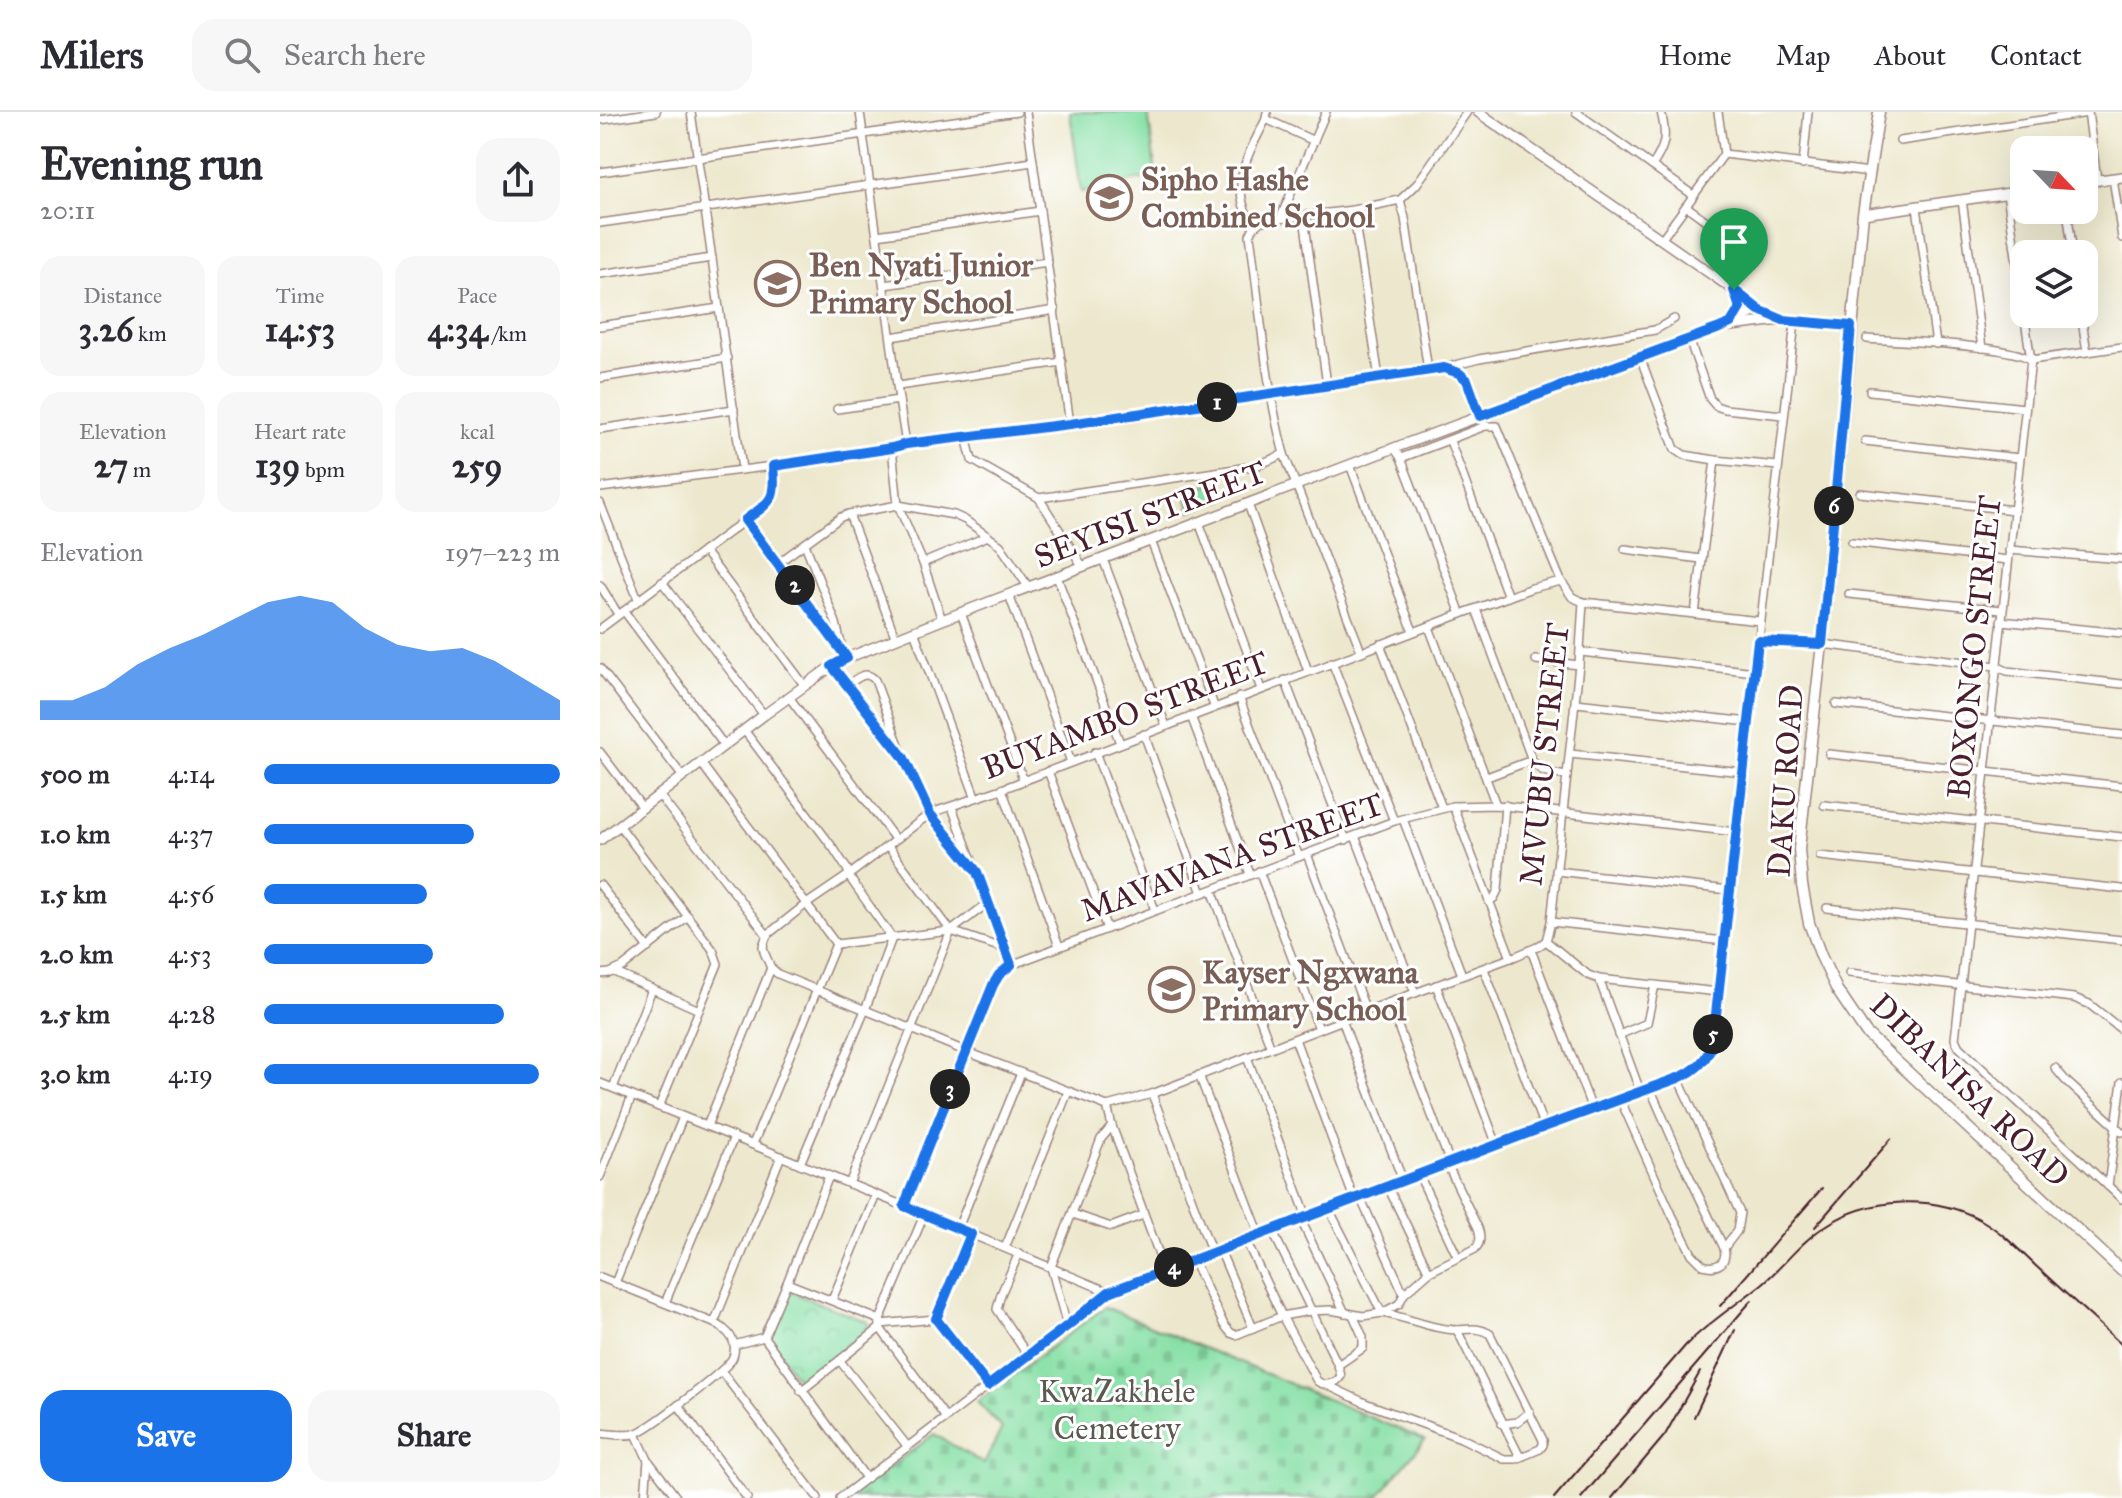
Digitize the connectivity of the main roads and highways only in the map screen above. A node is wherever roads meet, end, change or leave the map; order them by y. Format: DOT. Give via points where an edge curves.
graph roads {
  1 [pos="1879,112"];
  2 [pos="1828,972"];
  3 [pos="2122,1271"];
  1 -- 2 [label="main road, DAKU ROAD" via="1863,214 1800,833 1806,910"];
  2 -- 3 [label="main road, DIBANISA ROAD" via="1875,1042"];
}
